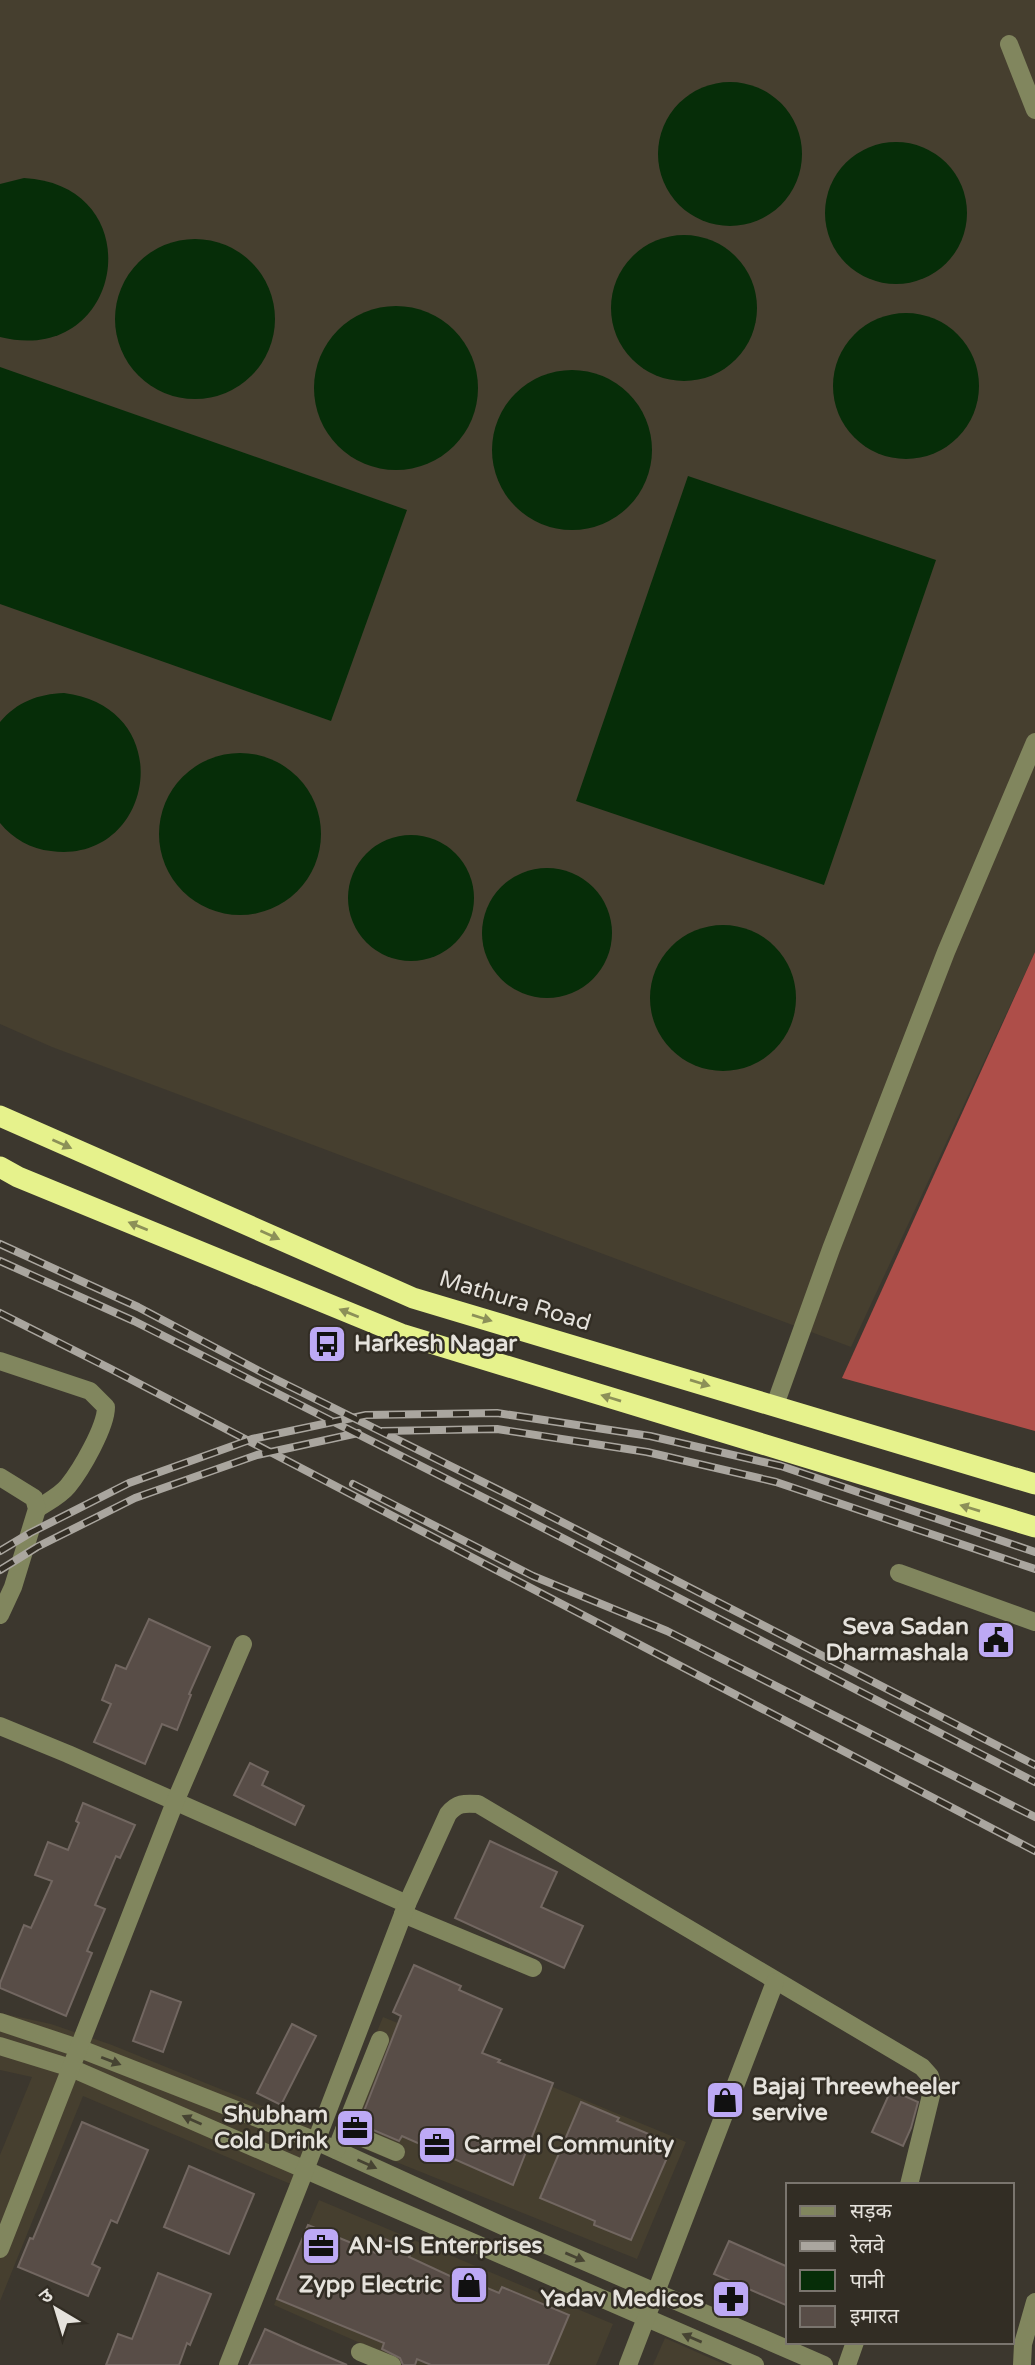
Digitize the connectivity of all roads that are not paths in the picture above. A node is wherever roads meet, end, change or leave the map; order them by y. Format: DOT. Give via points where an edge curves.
graph roads {
  1 [pos="1009,44"];
  2 [pos="1035,110"];
  3 [pos="1035,743"];
  4 [pos="0,1116"];
  5 [pos="0,1167"];
  6 [pos="0,1361"];
  7 [pos="775,1405"];
  8 [pos="0,1477"];
  9 [pos="1035,1484"];
  10 [pos="37,1509"];
  11 [pos="1035,1527"];
  12 [pos="899,1573"];
  13 [pos="0,1615"];
  14 [pos="1035,1622"];
  15 [pos="243,1644"];
  16 [pos="0,1726"];
  17 [pos="175,1802"];
  18 [pos="405,1909"];
  19 [pos="533,1968"];
  20 [pos="775,1982"];
  21 [pos="0,2022"];
  22 [pos="380,2040"];
  23 [pos="0,2046"];
  24 [pos="78,2048"];
  25 [pos="71,2068"];
  26 [pos="344,2130"];
  27 [pos="316,2141"];
  28 [pos="336,2150"];
  29 [pos="396,2152"];
  30 [pos="305,2170"];
  31 [pos="909,2183"];
  32 [pos="0,2249"];
  33 [pos="657,2292"];
  34 [pos="1035,2302"];
  35 [pos="647,2318"];
  36 [pos="854,2344"];
  37 [pos="360,2352"];
  38 [pos="228,2365"];
  39 [pos="392,2365"];
  40 [pos="628,2365"];
  41 [pos="755,2365"];
  42 [pos="824,2365"];
  43 [pos="847,2365"];
  44 [pos="1022,2365"];
  1 -- 2 [label="street"];
  3 -- 7 [label="street" via="946,952"];
  4 -- 7 [label="highway, Mathura Road, one-way" via="413,1298"];
  11 -- 5 [label="highway, one-way" via="401,1334"];
  6 -- 10 [label="street" via="90,1391 106,1407 106,1416 68,1486"];
  7 -- 9 [label="highway, Mathura Road"];
  8 -- 10 [label="street" via="34,1498"];
  10 -- 13 [label="street"];
  12 -- 14 [label="street"];
  15 -- 17 [label="street"];
  16 -- 17 [label="street"];
  17 -- 18 [label="street"];
  17 -- 24 [label="street"];
  18 -- 19 [label="street"];
  18 -- 20 [label="street" via="448,1814 455,1806 478,1804"];
  18 -- 27 [label="street"];
  20 -- 31 [label="street" via="905,2056 930,2076 933,2087"];
  20 -- 33 [label="street"];
  21 -- 24 [label="street"];
  22 -- 26 [label="street"];
  23 -- 25 [label="street"];
  24 -- 25 [label="street"];
  24 -- 27 [label="street, one-way"];
  30 -- 25 [label="street, one-way"];
  25 -- 32 [label="street"];
  26 -- 28 [label="street"];
  26 -- 29 [label="street"];
  27 -- 28 [label="street"];
  27 -- 30 [label="street"];
  28 -- 33 [label="street, one-way"];
  30 -- 35 [label="street"];
  30 -- 38 [label="street"];
  33 -- 35 [label="street"];
  33 -- 42 [label="street"];
  34 -- 44 [label="street"];
  35 -- 40 [label="street"];
  41 -- 35 [label="street, one-way"];
  36 -- 43 [label="street"];
  37 -- 39 [label="street"];
}
